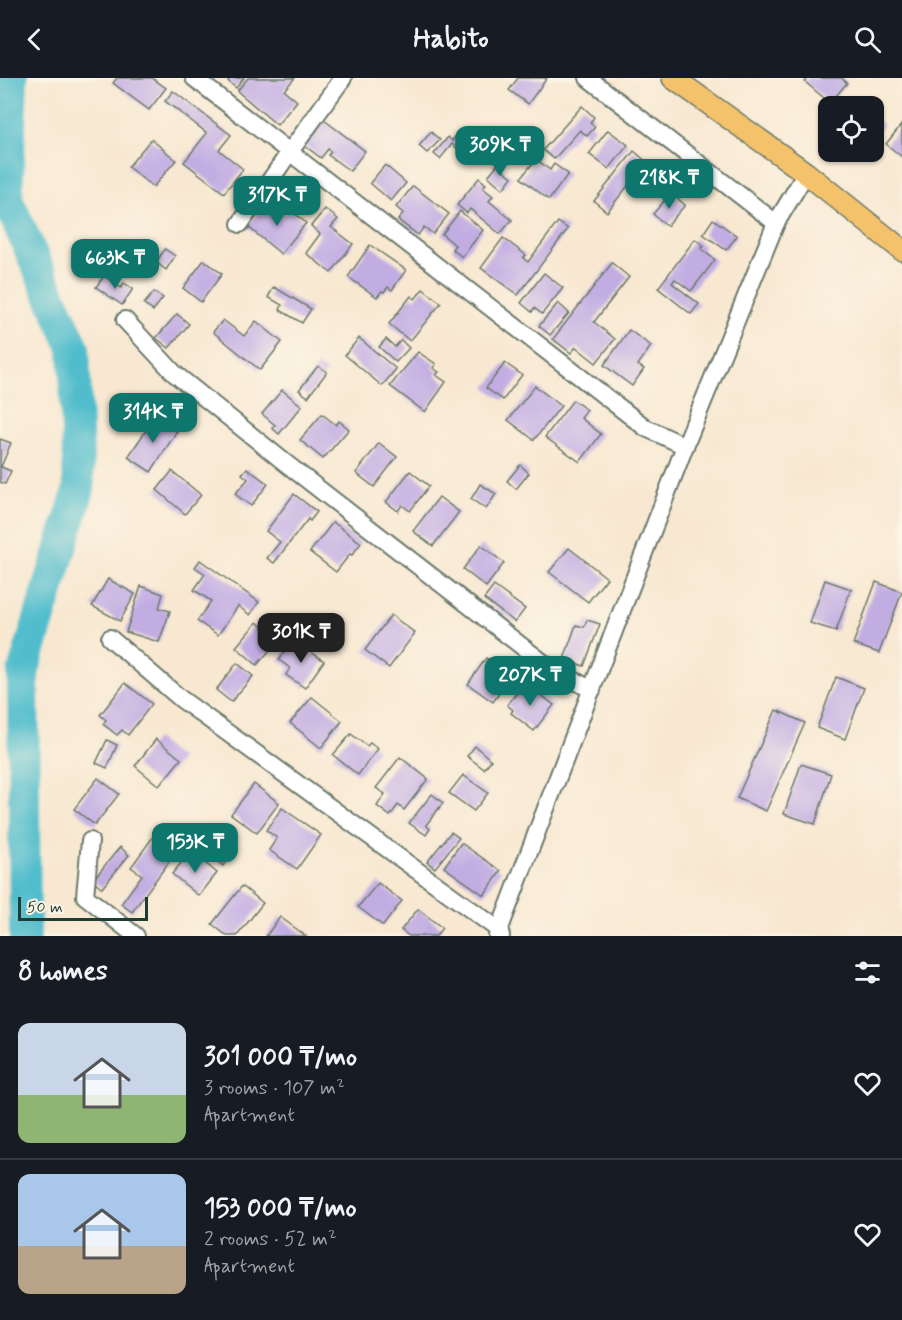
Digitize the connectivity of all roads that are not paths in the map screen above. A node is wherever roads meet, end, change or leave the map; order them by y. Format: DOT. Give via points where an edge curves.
graph roads {
  1 [pos="194,78"];
  2 [pos="343,78"];
  3 [pos="588,78"];
  4 [pos="673,78"];
  5 [pos="289,153"];
  6 [pos="806,173"];
  7 [pos="776,223"];
  8 [pos="240,224"];
  9 [pos="902,250"];
  10 [pos="125,320"];
  11 [pos="685,446"];
  12 [pos="110,638"];
  13 [pos="591,690"];
  14 [pos="90,841"];
  15 [pos="499,934"];
  16 [pos="136,936"];
  1 -- 5 [label="street"];
  2 -- 5 [label="street"];
  3 -- 7 [label="street"];
  4 -- 6 [label="main road"];
  5 -- 8 [label="street"];
  5 -- 11 [label="street" via="646,428"];
  6 -- 7 [label="street"];
  6 -- 9 [label="main road"];
  7 -- 11 [label="street"];
  10 -- 13 [label="street" via="175,374 288,465 546,665"];
  11 -- 13 [label="street"];
  12 -- 15 [label="street" via="181,699"];
  13 -- 15 [label="street"];
  14 -- 16 [label="street" via="85,896"];
}
